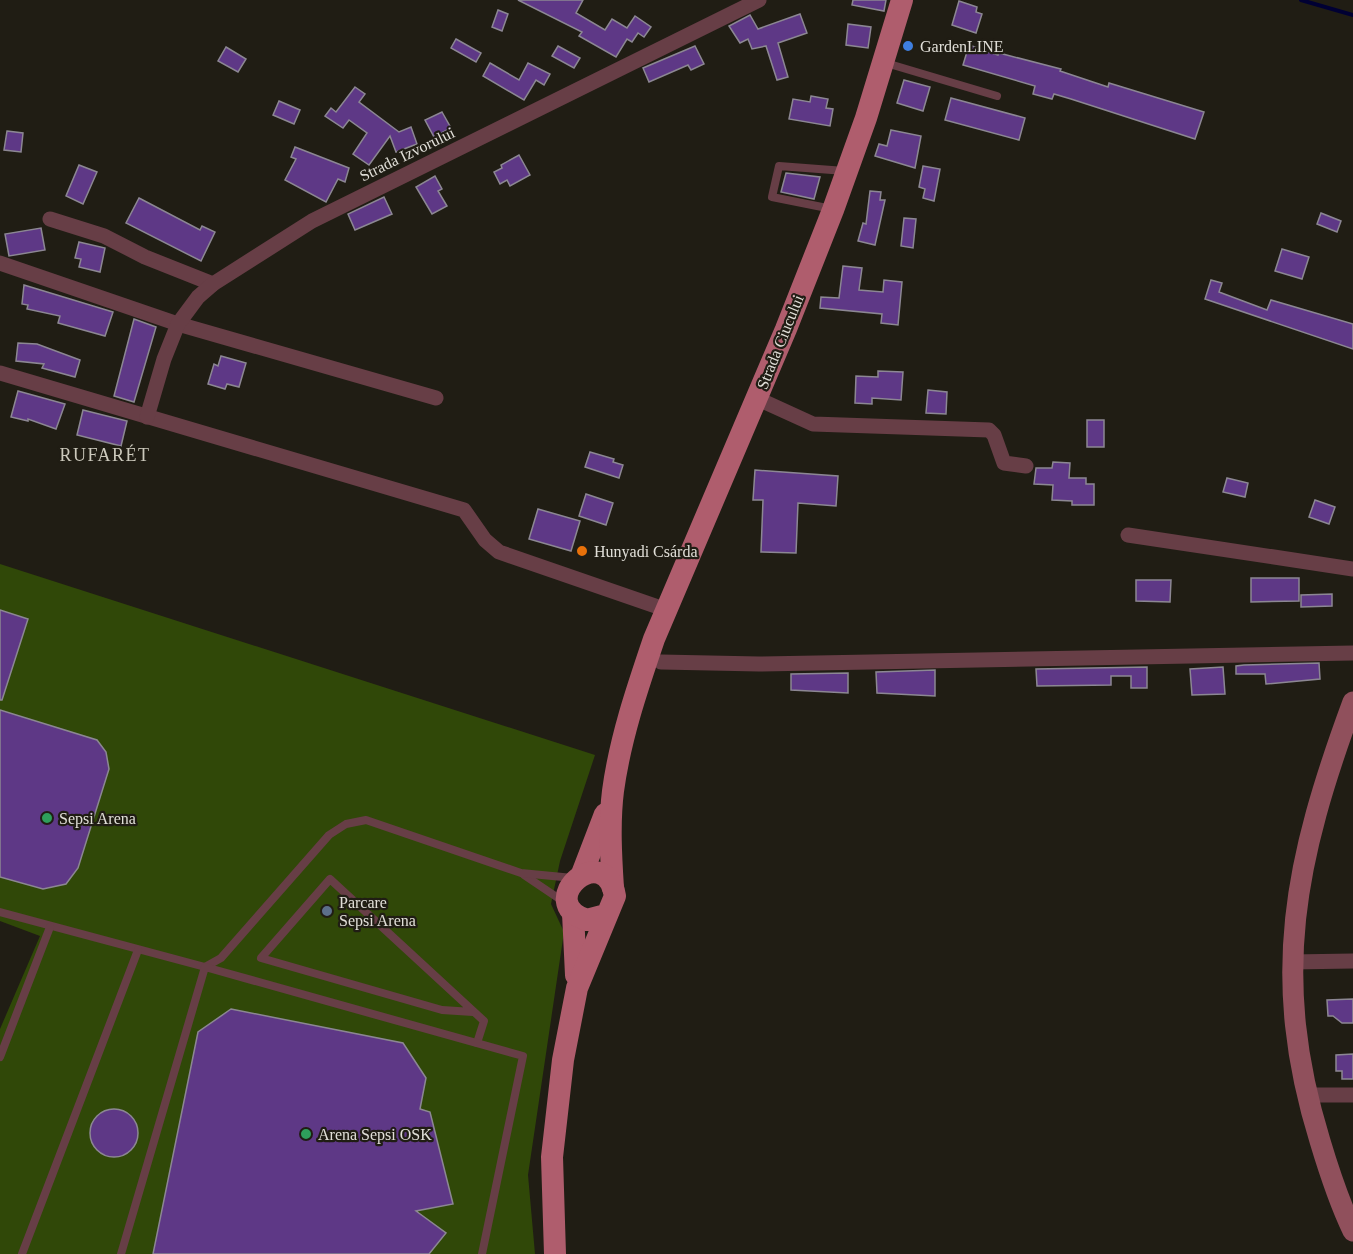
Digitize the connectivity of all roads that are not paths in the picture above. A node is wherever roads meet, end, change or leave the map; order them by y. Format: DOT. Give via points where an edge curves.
graph roads {
  1 [pos="759,0"];
  2 [pos="903,3"];
  3 [pos="884,62"];
  4 [pos="997,96"];
  5 [pos="847,171"];
  6 [pos="833,210"];
  7 [pos="50,219"];
  8 [pos="0,263"];
  9 [pos="213,284"];
  10 [pos="178,324"];
  11 [pos="0,373"];
  12 [pos="436,398"];
  13 [pos="756,398"];
  14 [pos="147,417"];
  15 [pos="1026,466"];
  16 [pos="1128,535"];
  17 [pos="1353,569"];
  18 [pos="667,610"];
  19 [pos="1353,653"];
  20 [pos="653,666"];
  21 [pos="1353,702"];
  22 [pos="613,793"];
  23 [pos="520,873"];
  24 [pos="579,876"];
  25 [pos="614,888"];
  26 [pos="571,909"];
  27 [pos="0,912"];
  28 [pos="606,915"];
  29 [pos="50,927"];
  30 [pos="138,950"];
  31 [pos="1353,961"];
  32 [pos="1291,962"];
  33 [pos="205,967"];
  34 [pos="577,988"];
  35 [pos="472,1012"];
  36 [pos="477,1043"];
  37 [pos="0,1057"];
  38 [pos="1308,1095"];
  39 [pos="1353,1095"];
  40 [pos="1353,1231"];
  41 [pos="22,1254"];
  42 [pos="121,1254"];
  43 [pos="482,1254"];
  44 [pos="555,1254"];
  1 -- 9 [label="street, Strada Izvorului" via="329,212"];
  2 -- 3 [label="main road, Strada Ciucului"];
  3 -- 4 [label="lane"];
  3 -- 5 [label="main road, Strada Ciucului"];
  5 -- 6 [label="main road, Strada Ciucului"];
  5 -- 6 [label="lane" via="779,166 772,197"];
  6 -- 13 [label="main road, Strada Ciucului"];
  7 -- 9 [label="street" via="104,236"];
  8 -- 10 [label="street"];
  9 -- 10 [label="street, Strada Izvorului"];
  10 -- 12 [label="street"];
  10 -- 14 [label="street, Strada Izvorului"];
  11 -- 14 [label="street"];
  13 -- 15 [label="street" via="813,424 989,430 1004,463"];
  13 -- 18 [label="main road, Strada Ciucului"];
  14 -- 18 [label="street" via="464,510 485,540 499,552"];
  16 -- 17 [label="street"];
  18 -- 20 [label="main road, Strada Ciucului"];
  19 -- 20 [label="street"];
  20 -- 22 [label="main road, Strada Ciucului" via="626,726"];
  21 -- 32 [label="main road" via="1308,839"];
  22 -- 24 [label="main road"];
  22 -- 25 [label="main road"];
  23 -- 24 [label="lane"];
  23 -- 26 [label="lane"];
  23 -- 33 [label="lane" via="380,822 354,821 329,835 221,958"];
  24 -- 25 [label="main road" via="589,872 604,876"];
  24 -- 26 [label="main road" via="567,891"];
  25 -- 28 [label="main road" via="614,904"];
  26 -- 28 [label="main road" via="587,920"];
  26 -- 34 [label="main road"];
  27 -- 29 [label="lane"];
  28 -- 34 [label="main road"];
  29 -- 30 [label="lane"];
  29 -- 37 [label="lane"];
  30 -- 33 [label="lane"];
  30 -- 41 [label="lane"];
  31 -- 32 [label="street"];
  32 -- 38 [label="main road" via="1295,1030"];
  33 -- 36 [label="lane"];
  33 -- 42 [label="lane"];
  34 -- 44 [label="main road" via="554,1131"];
  35 -- 35 [label="lane" via="330,879 261,958 442,1010"];
  35 -- 36 [label="lane" via="484,1020"];
  36 -- 43 [label="lane" via="523,1056"];
  38 -- 39 [label="street"];
  38 -- 40 [label="main road" via="1328,1166"];
}
